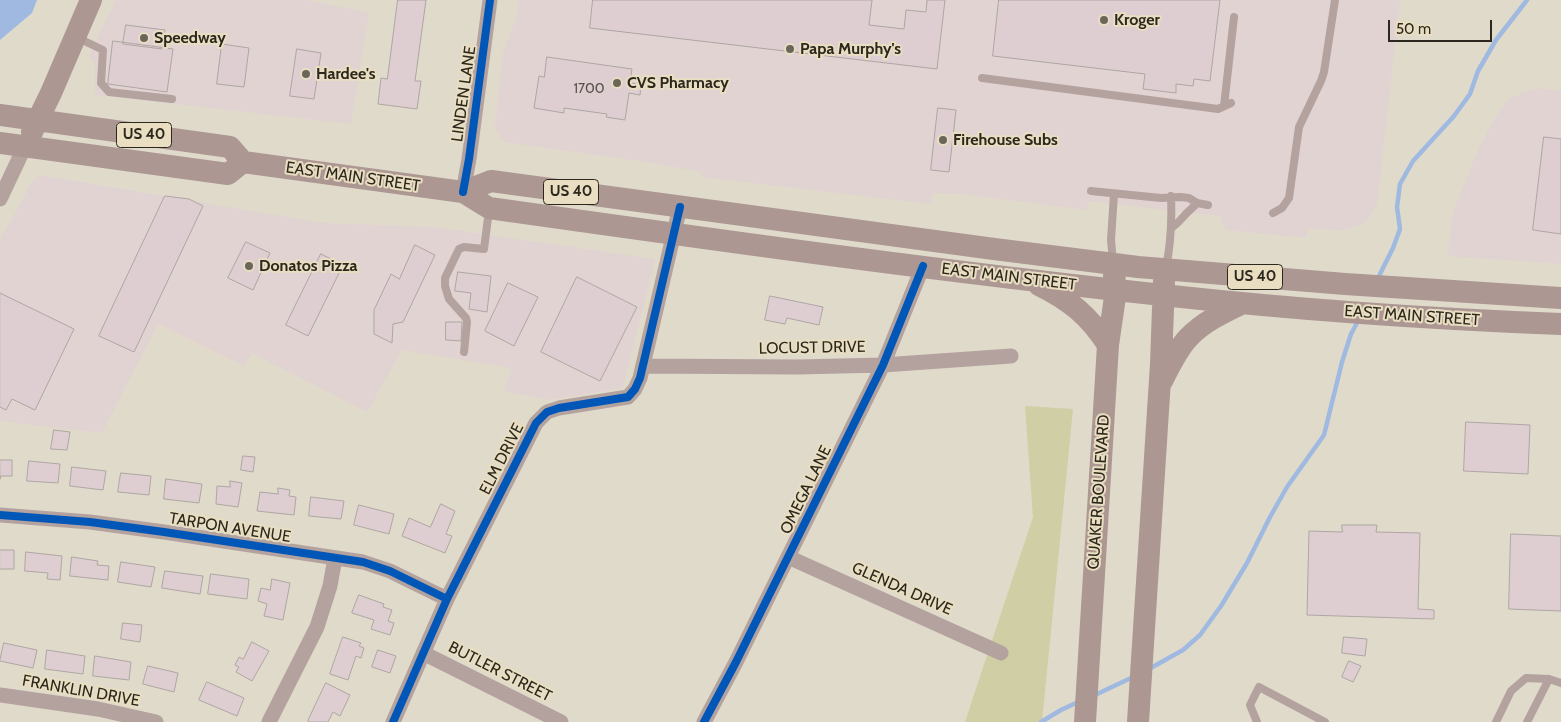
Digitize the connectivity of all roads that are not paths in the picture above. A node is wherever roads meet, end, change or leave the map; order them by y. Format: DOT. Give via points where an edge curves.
graph roads {
  1 [pos="91,0"];
  2 [pos="490,0"];
  3 [pos="1335,0"];
  4 [pos="1234,17"];
  5 [pos="76,36"];
  6 [pos="982,78"];
  7 [pos="172,99"];
  8 [pos="0,115"];
  9 [pos="37,120"];
  10 [pos="0,143"];
  11 [pos="26,146"];
  12 [pos="243,162"];
  13 [pos="1091,191"];
  14 [pos="464,192"];
  15 [pos="1114,194"];
  16 [pos="1171,196"];
  17 [pos="0,199"];
  18 [pos="1197,203"];
  19 [pos="1208,205"];
  20 [pos="680,207"];
  21 [pos="489,208"];
  22 [pos="1273,213"];
  23 [pos="1171,228"];
  24 [pos="674,234"];
  25 [pos="1113,264"];
  26 [pos="923,266"];
  27 [pos="1165,269"];
  28 [pos="1026,280"];
  29 [pos="1116,290"];
  30 [pos="1163,295"];
  31 [pos="1561,298"];
  32 [pos="1243,303"];
  33 [pos="1561,324"];
  34 [pos="1108,345"];
  35 [pos="464,352"];
  36 [pos="1011,356"];
  37 [pos="883,365"];
  38 [pos="643,366"];
  39 [pos="1159,386"];
  40 [pos="0,515"];
  41 [pos="788,557"];
  42 [pos="335,558"];
  43 [pos="447,599"];
  44 [pos="423,652"];
  45 [pos="1001,653"];
  46 [pos="1549,679"];
  47 [pos="1561,683"];
  48 [pos="0,695"];
  49 [pos="1138,713"];
  50 [pos="156,722"];
  51 [pos="269,722"];
  52 [pos="393,722"];
  53 [pos="561,722"];
  54 [pos="704,722"];
  55 [pos="1085,722"];
  56 [pos="1257,722"];
  57 [pos="1325,722"];
  58 [pos="1496,722"];
  59 [pos="1527,722"];
  1 -- 5 [label="main road"];
  2 -- 14 [label="street, LINDEN LANE"];
  3 -- 22 [label="lane" via="1324,72 1299,127 1288,198 1282,208"];
  4 -- 6 [label="lane" via="1228,104 1218,109"];
  5 -- 7 [label="lane" via="103,50 101,83 108,92"];
  5 -- 9 [label="main road"];
  8 -- 9 [label="main road, US 40"];
  9 -- 11 [label="main road"];
  9 -- 12 [label="main road, US 40" via="230,147"];
  10 -- 11 [label="main road, US 40"];
  11 -- 12 [label="main road, US 40" via="228,174"];
  11 -- 17 [label="street"];
  12 -- 14 [label="main road, EAST MAIN STREET / US 40"];
  13 -- 15 [label="lane"];
  14 -- 20 [label="main road, EAST MAIN STREET / US 40" via="491,181"];
  14 -- 21 [label="main road, EAST MAIN STREET / US 40"];
  15 -- 16 [label="lane"];
  15 -- 25 [label="lane"];
  16 -- 18 [label="lane" via="1189,198"];
  16 -- 23 [label="lane"];
  18 -- 19 [label="lane"];
  18 -- 23 [label="lane"];
  20 -- 24 [label="street, ELM DRIVE"];
  20 -- 25 [label="main road, EAST MAIN STREET / US 40"];
  21 -- 24 [label="main road, EAST MAIN STREET / US 40"];
  21 -- 35 [label="lane" via="484,249 459,249 444,282 449,299 464,314 467,322"];
  23 -- 27 [label="lane"];
  24 -- 26 [label="main road, EAST MAIN STREET / US 40"];
  24 -- 38 [label="street, ELM DRIVE"];
  25 -- 27 [label="main road, EAST MAIN STREET / US 40"];
  25 -- 29 [label="main road, QUAKER BOULEVARD"];
  26 -- 28 [label="main road, EAST MAIN STREET / US 40"];
  26 -- 37 [label="street, OMEGA LANE"];
  27 -- 30 [label="main road"];
  27 -- 31 [label="main road, EAST MAIN STREET / US 40"];
  28 -- 29 [label="main road, EAST MAIN STREET / US 40"];
  28 -- 34 [label="main road" via="1056,293 1073,305"];
  29 -- 30 [label="main road, EAST MAIN STREET / US 40"];
  29 -- 34 [label="main road, QUAKER BOULEVARD"];
  30 -- 32 [label="main road, EAST MAIN STREET / US 40"];
  30 -- 39 [label="main road"];
  32 -- 33 [label="main road, EAST MAIN STREET / US 40"];
  32 -- 39 [label="main road" via="1206,323 1187,339"];
  34 -- 55 [label="main road, QUAKER BOULEVARD"];
  36 -- 37 [label="street, LOCUST DRIVE"];
  37 -- 38 [label="street, LOCUST DRIVE"];
  37 -- 41 [label="street, OMEGA LANE"];
  38 -- 43 [label="street, ELM DRIVE" via="635,389 628,397 559,408 547,412 536,423"];
  39 -- 49 [label="main road"];
  40 -- 42 [label="street, TARPON AVENUE" via="155,530"];
  41 -- 45 [label="street, GLENDA DRIVE"];
  41 -- 54 [label="street, OMEGA LANE"];
  42 -- 43 [label="street, TARPON AVENUE" via="375,565"];
  42 -- 51 [label="street" via="317,627"];
  43 -- 44 [label="street, ELM DRIVE"];
  44 -- 52 [label="street, ELM DRIVE"];
  44 -- 53 [label="street, BUTLER STREET"];
  46 -- 47 [label="lane"];
  46 -- 58 [label="lane" via="1526,678 1511,691"];
  46 -- 59 [label="lane"];
  48 -- 50 [label="street, FRANKLIN DRIVE" via="98,709"];
  56 -- 57 [label="lane" via="1250,705 1259,687"];
}
